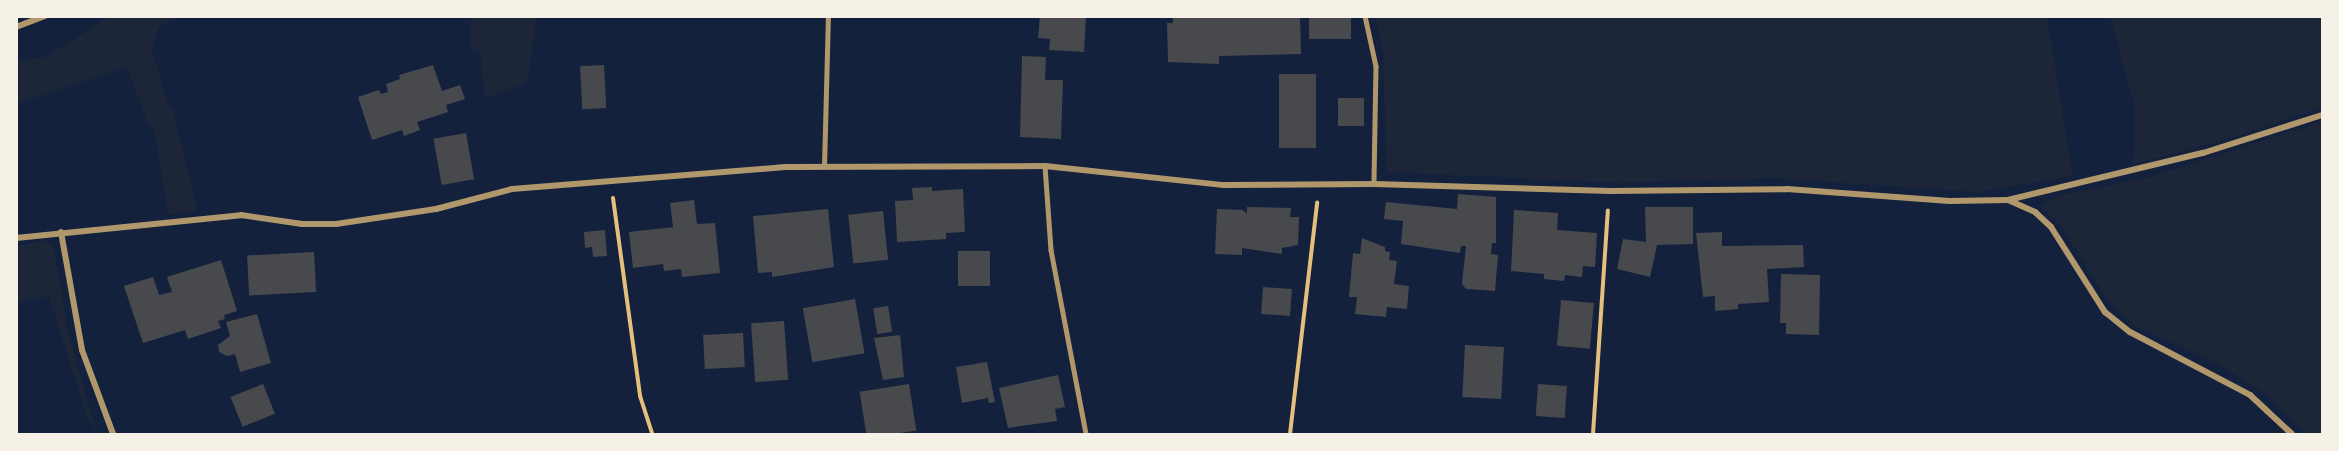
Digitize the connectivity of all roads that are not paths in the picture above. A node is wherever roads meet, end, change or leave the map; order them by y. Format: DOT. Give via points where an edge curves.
graph roads {
  1 [pos="45,16"];
  2 [pos="828,16"];
  3 [pos="1365,16"];
  4 [pos="16,27"];
  5 [pos="2322,115"];
  6 [pos="1045,166"];
  7 [pos="824,167"];
  8 [pos="1374,184"];
  9 [pos="2008,200"];
  10 [pos="61,232"];
  11 [pos="16,238"];
  12 [pos="113,435"];
  13 [pos="1086,435"];
  14 [pos="2292,435"];
  1 -- 4 [label="street"];
  2 -- 7 [label="lane"];
  3 -- 8 [label="lane" via="1376,66"];
  5 -- 9 [label="street" via="2203,153"];
  6 -- 7 [label="street"];
  6 -- 8 [label="street" via="1224,185"];
  6 -- 13 [label="lane" via="1051,250"];
  7 -- 10 [label="street" via="512,189 436,209 336,224 302,224 241,215"];
  8 -- 9 [label="street" via="1610,191 1787,189 1950,201"];
  9 -- 14 [label="street" via="2035,212 2051,227 2105,312 2156,348 2250,395"];
  10 -- 11 [label="street"];
  10 -- 12 [label="street" via="82,350"];
}
